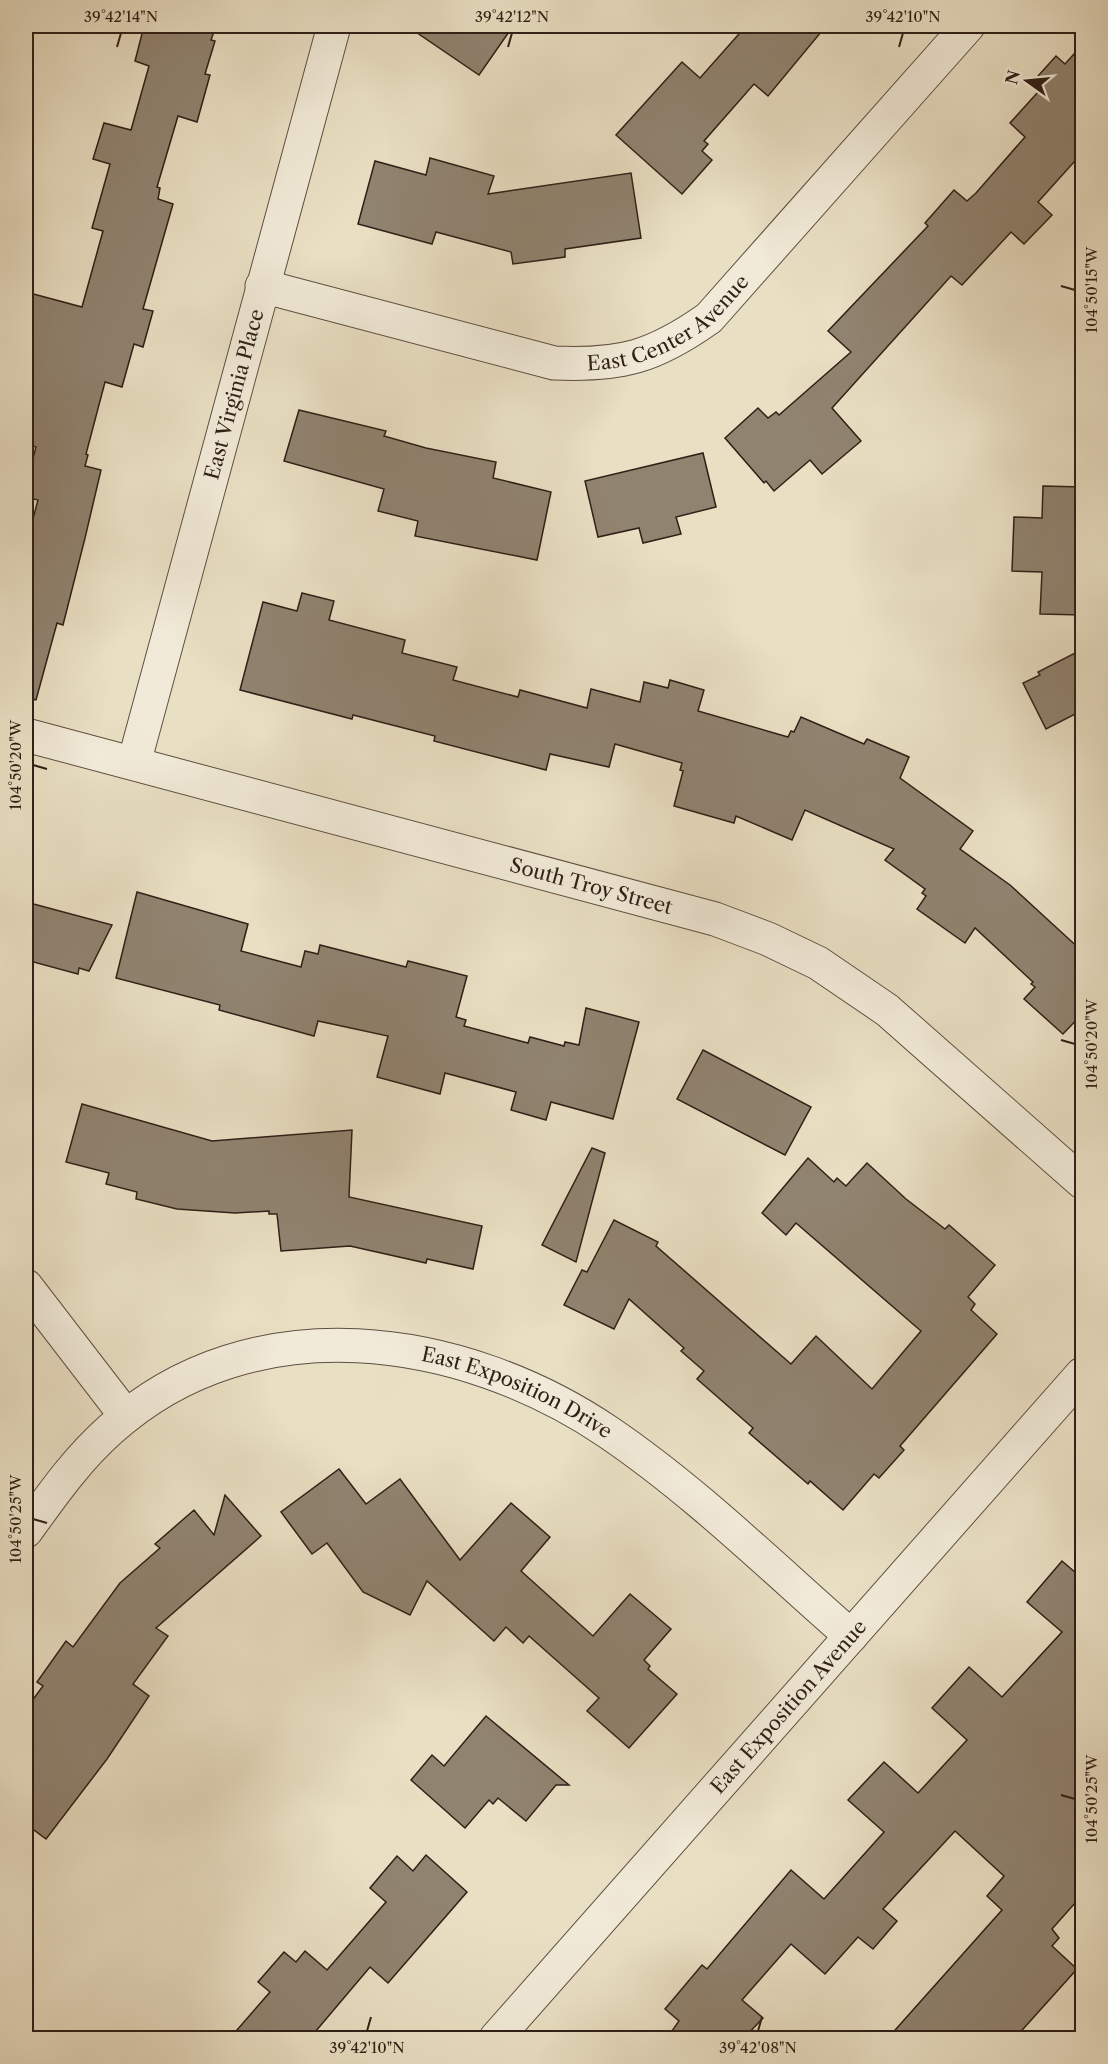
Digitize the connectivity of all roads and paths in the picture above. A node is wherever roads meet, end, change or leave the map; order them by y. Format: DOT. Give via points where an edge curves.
graph roads {
  1 [pos="334,26"];
  2 [pos="968,26"];
  3 [pos="262,286"];
  4 [pos="26,735"];
  5 [pos="134,763"];
  6 [pos="1083,1182"];
  7 [pos="26,1286"];
  8 [pos="1083,1374"];
  9 [pos="126,1416"];
  10 [pos="26,1531"];
  11 [pos="851,1636"];
  12 [pos="496,2038"];
  1 -- 3 [label="street, East Virginia Place"];
  2 -- 3 [label="street, East Center Avenue" via="709,318 676,341 641,357 593,365 554,363"];
  3 -- 5 [label="street, East Virginia Place"];
  4 -- 5 [label="street, South Troy Street"];
  5 -- 6 [label="street, South Troy Street" via="716,919 768,939 818,963 887,1010"];
  7 -- 9 [label="street"];
  8 -- 11 [label="street, East Exposition Avenue"];
  9 -- 10 [label="street, East Exposition Drive" via="71,1468"];
  9 -- 11 [label="street, East Exposition Drive" via="197,1374 250,1355 305,1345 361,1344 416,1351 491,1373 606,1430 658,1468"];
  11 -- 12 [label="street, East Exposition Avenue"];
}
